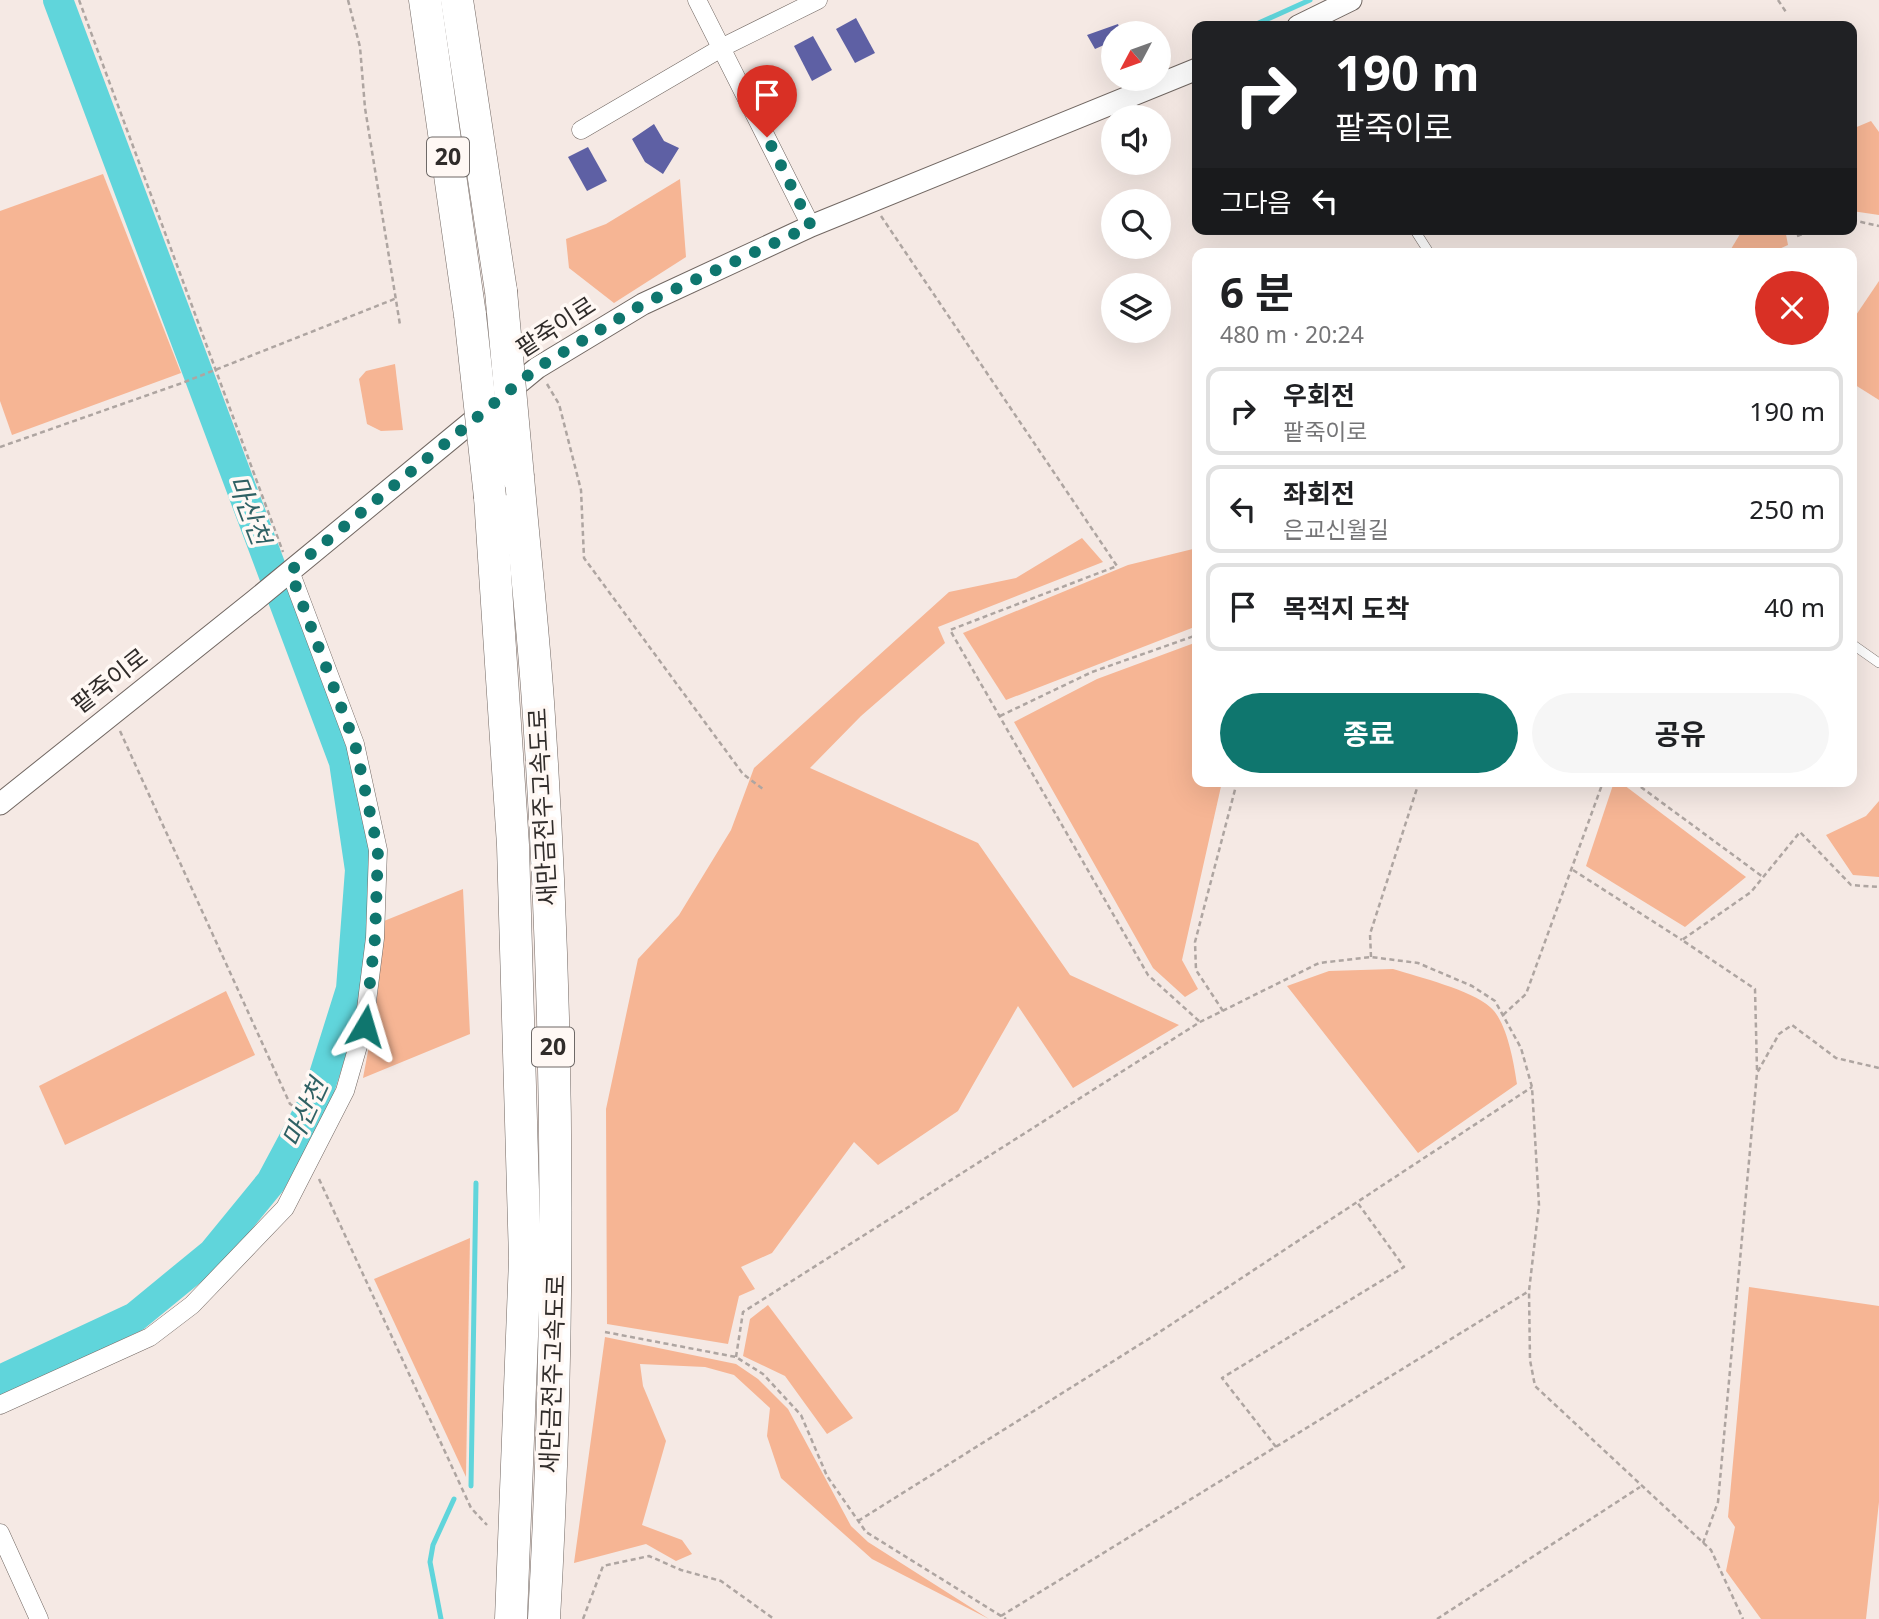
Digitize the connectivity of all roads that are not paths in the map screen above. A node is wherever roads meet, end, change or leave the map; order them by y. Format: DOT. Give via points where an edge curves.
graph roads {
  1 [pos="425,0"];
  2 [pos="457,0"];
  3 [pos="697,0"];
  4 [pos="1351,0"];
  5 [pos="806,3"];
  6 [pos="1308,21"];
  7 [pos="723,47"];
  8 [pos="1192,71"];
  9 [pos="580,130"];
  10 [pos="811,226"];
  11 [pos="288,573"];
  12 [pos="1857,648"];
  13 [pos="1879,663"];
  14 [pos="0,804"];
  15 [pos="0,1405"];
  16 [pos="0,1533"];
  17 [pos="39,1619"];
  18 [pos="512,1619"];
  19 [pos="544,1619"];
  1 -- 18 [label="highway, 새만금전주고속도로 / 20, bridge" via="470,315 490,497 513,845 525,1259"];
  2 -- 19 [label="highway, 새만금전주고속도로 / 20, bridge" via="501,290 539,717 551,970 557,1276"];
  3 -- 7 [label="street"];
  4 -- 6 [label="street"];
  5 -- 7 [label="street"];
  7 -- 9 [label="street"];
  7 -- 10 [label="street"];
  8 -- 10 [label="street, 팥죽이로"];
  10 -- 11 [label="street, 팥죽이로" via="643,304 537,368"];
  11 -- 14 [label="street, 팥죽이로"];
  11 -- 15 [label="street" via="355,744 378,850 365,1026 345,1091 285,1208 192,1305 150,1337"];
  12 -- 13 [label="lane"];
  16 -- 17 [label="street"];
}
